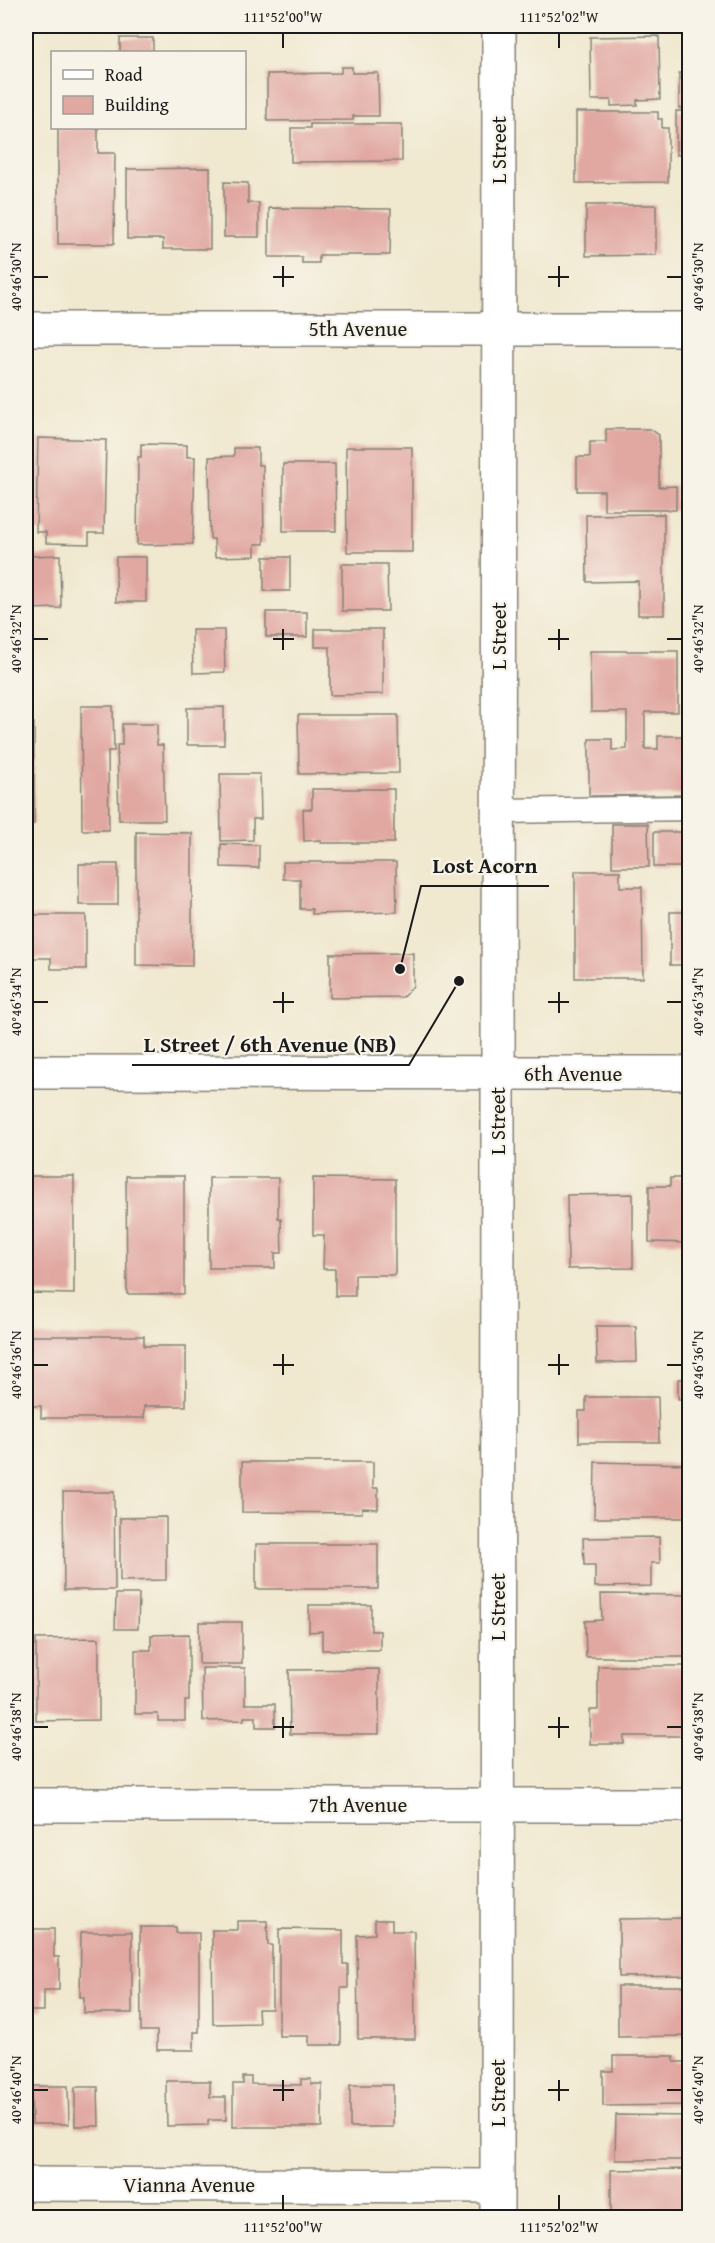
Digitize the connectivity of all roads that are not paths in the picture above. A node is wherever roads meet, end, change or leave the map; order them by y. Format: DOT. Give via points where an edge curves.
graph roads {
  1 [pos="499,26"];
  2 [pos="498,327"];
  3 [pos="26,329"];
  4 [pos="690,329"];
  5 [pos="690,808"];
  6 [pos="498,811"];
  7 [pos="26,1072"];
  8 [pos="497,1073"];
  9 [pos="690,1073"];
  10 [pos="497,1804"];
  11 [pos="690,1804"];
  12 [pos="26,1805"];
  13 [pos="26,2184"];
  14 [pos="497,2202"];
  1 -- 2 [label="street, L Street"];
  2 -- 3 [label="street, 5th Avenue"];
  2 -- 4 [label="street, 5th Avenue"];
  2 -- 6 [label="street, L Street"];
  5 -- 6 [label="lane"];
  6 -- 8 [label="street, L Street"];
  7 -- 8 [label="street, 6th Avenue"];
  8 -- 9 [label="street, 6th Avenue"];
  8 -- 10 [label="street, L Street"];
  10 -- 11 [label="street, 7th Avenue"];
  10 -- 12 [label="street, 7th Avenue"];
  10 -- 14 [label="street, L Street"];
  13 -- 14 [label="street, Vianna Avenue"];
}
